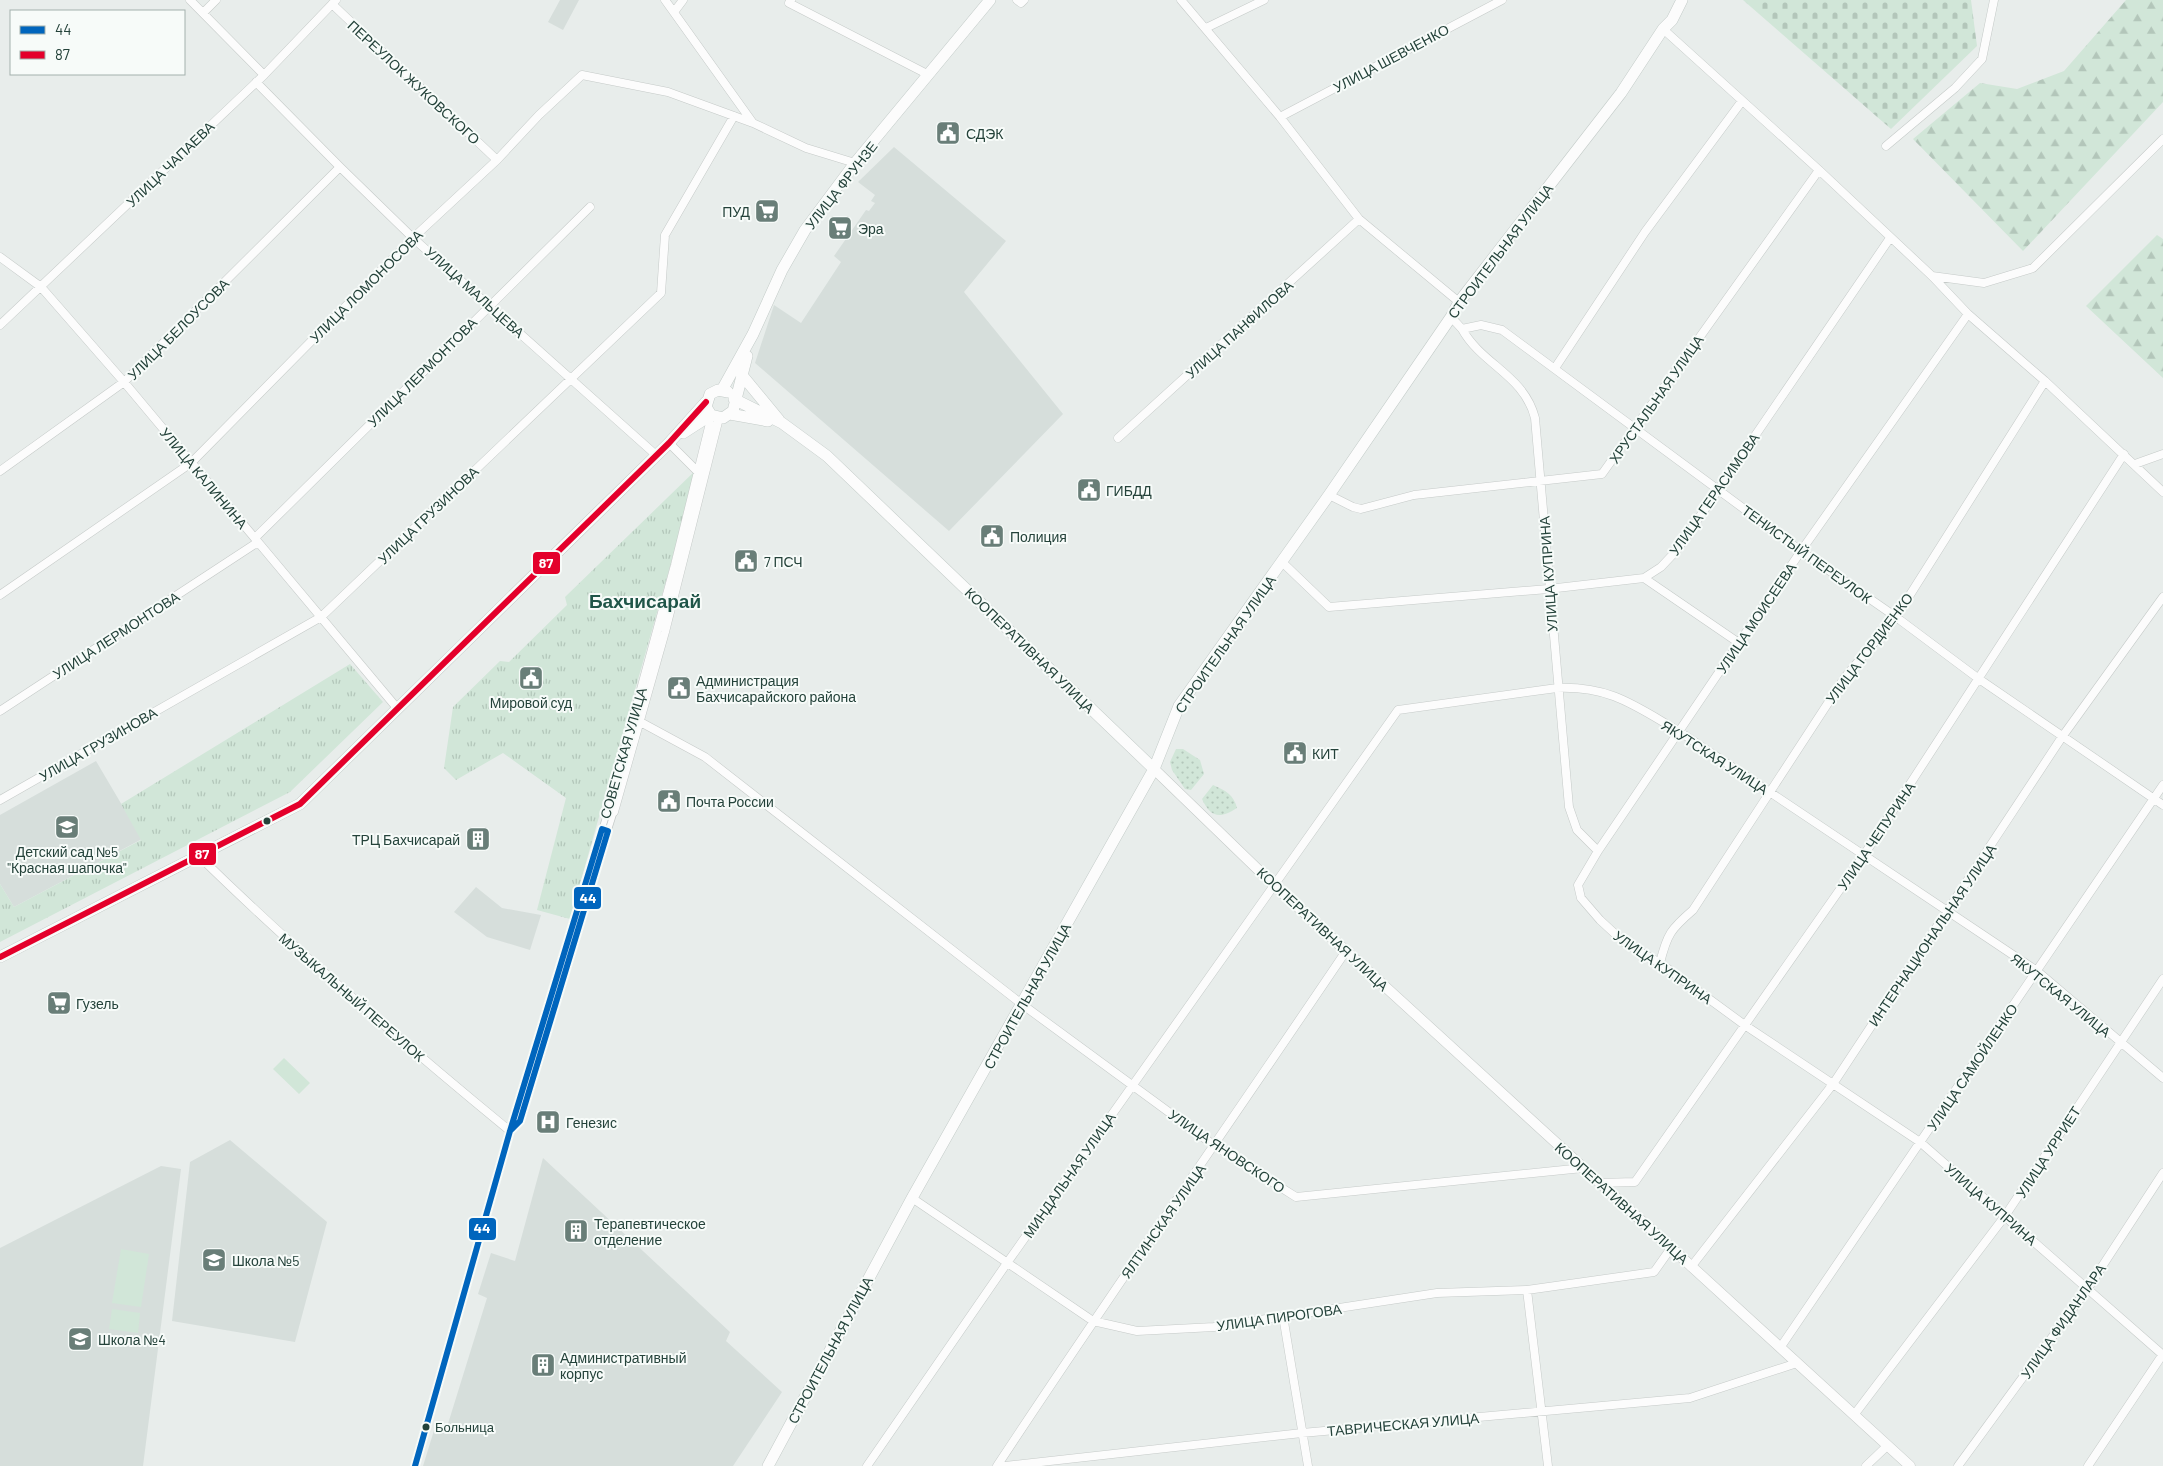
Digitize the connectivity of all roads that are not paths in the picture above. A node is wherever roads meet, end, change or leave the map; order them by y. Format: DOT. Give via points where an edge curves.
graph roads {
  1 [pos="190,0"];
  2 [pos="216,0"];
  3 [pos="664,0"];
  4 [pos="683,0"];
  5 [pos="791,0"];
  6 [pos="990,0"];
  7 [pos="1017,0"];
  8 [pos="1024,0"];
  9 [pos="1181,0"];
  10 [pos="1264,0"];
  11 [pos="1502,0"];
  12 [pos="1682,0"];
  13 [pos="1994,0"];
  14 [pos="334,2"];
  15 [pos="674,12"];
  16 [pos="203,14"];
  17 [pos="1206,28"];
  18 [pos="1663,29"];
  19 [pos="264,74"];
  20 [pos="929,75"];
  21 [pos="256,82"];
  22 [pos="1742,101"];
  23 [pos="734,116"];
  24 [pos="1280,117"];
  25 [pos="753,123"];
  26 [pos="2163,139"];
  27 [pos="1886,146"];
  28 [pos="497,160"];
  29 [pos="855,163"];
  30 [pos="340,167"];
  31 [pos="1819,170"];
  32 [pos="590,207"];
  33 [pos="1359,220"];
  34 [pos="413,238"];
  35 [pos="1890,238"];
  36 [pos="0,257"];
  37 [pos="1932,276"];
  38 [pos="40,287"];
  39 [pos="1459,302"];
  40 [pos="490,304"];
  41 [pos="1968,314"];
  42 [pos="1451,317"];
  43 [pos="0,325"];
  44 [pos="1462,329"];
  45 [pos="753,334"];
  46 [pos="1555,368"];
  47 [pos="741,374"];
  48 [pos="570,377"];
  49 [pos="2045,380"];
  50 [pos="124,382"];
  51 [pos="722,390"];
  52 [pos="734,400"];
  53 [pos="711,412"];
  54 [pos="730,414"];
  55 [pos="782,423"];
  56 [pos="1634,428"];
  57 [pos="1118,438"];
  58 [pos="669,442"];
  59 [pos="2124,454"];
  60 [pos="2163,454"];
  61 [pos="656,455"];
  62 [pos="191,462"];
  63 [pos="2135,464"];
  64 [pos="0,471"];
  65 [pos="698,472"];
  66 [pos="703,479"];
  67 [pos="1542,482"];
  68 [pos="1718,489"];
  69 [pos="2163,492"];
  70 [pos="1329,496"];
  71 [pos="256,540"];
  72 [pos="1800,551"];
  73 [pos="1282,562"];
  74 [pos="1644,578"];
  75 [pos="1548,589"];
  76 [pos="0,595"];
  77 [pos="2163,597"];
  78 [pos="321,617"];
  79 [pos="1896,617"];
  80 [pos="1739,643"];
  81 [pos="1979,680"];
  82 [pos="1557,688"];
  83 [pos="398,708"];
  84 [pos="0,711"];
  85 [pos="636,720"];
  86 [pos="1680,732"];
  87 [pos="2062,737"];
  88 [pos="1154,769"];
  89 [pos="2163,785"];
  90 [pos="1771,793"];
  91 [pos="2154,798"];
  92 [pos="0,800"];
  93 [pos="2163,805"];
  94 [pos="611,811"];
  95 [pos="605,830"];
  96 [pos="1598,851"];
  97 [pos="1864,855"];
  98 [pos="200,857"];
  99 [pos="1275,886"];
  100 [pos="1948,912"];
  101 [pos="1346,951"];
  102 [pos="0,957"];
  103 [pos="1660,963"];
  104 [pos="2037,971"];
  105 [pos="2163,979"];
  106 [pos="1023,1004"];
  107 [pos="1746,1026"];
  108 [pos="2120,1042"];
  109 [pos="2163,1078"];
  110 [pos="1833,1084"];
  111 [pos="1132,1086"];
  112 [pos="510,1131"];
  113 [pos="1920,1142"];
  114 [pos="1215,1146"];
  115 [pos="1583,1168"];
  116 [pos="2163,1173"];
  117 [pos="1599,1183"];
  118 [pos="912,1198"];
  119 [pos="2005,1216"];
  120 [pos="1671,1248"];
  121 [pos="1007,1263"];
  122 [pos="1691,1267"];
  123 [pos="2088,1288"];
  124 [pos="1526,1290"];
  125 [pos="1283,1316"];
  126 [pos="1093,1321"];
  127 [pos="1780,1348"];
  128 [pos="2163,1355"];
  129 [pos="1796,1364"];
  130 [pos="1542,1411"];
  131 [pos="1854,1415"];
  132 [pos="1302,1433"];
  133 [pos="1887,1446"];
  134 [pos="414,1466"];
  135 [pos="768,1466"];
  136 [pos="867,1466"];
  137 [pos="996,1466"];
  138 [pos="1005,1466"];
  139 [pos="1308,1466"];
  140 [pos="1548,1466"];
  141 [pos="1866,1466"];
  142 [pos="1910,1466"];
  143 [pos="1958,1466"];
  144 [pos="2088,1466"];
  1 -- 16 [label="street"];
  2 -- 16 [label="street"];
  3 -- 15 [label="street"];
  4 -- 15 [label="street"];
  5 -- 20 [label="street" via="789,3"];
  6 -- 20 [label="main road, УЛИЦА ФРУНЗЕ"];
  7 -- 8 [label="street" via="1021,3"];
  9 -- 17 [label="street"];
  10 -- 17 [label="street"];
  11 -- 24 [label="street, УЛИЦА ШЕВЧЕНКО"];
  12 -- 18 [label="main road, СТРОИТЕЛЬНАЯ УЛИЦА" via="1672,20"];
  13 -- 27 [label="street" via="1982,59 1955,88"];
  14 -- 19 [label="street, УЛИЦА ЧАПАЕВА"];
  14 -- 28 [label="street, ПЕРЕУЛОК ЖУКОВСКОГО"];
  15 -- 25 [label="street"];
  16 -- 19 [label="street"];
  17 -- 24 [label="street"];
  18 -- 22 [label="street"];
  18 -- 39 [label="main road, СТРОИТЕЛЬНАЯ УЛИЦА" via="1621,93"];
  19 -- 21 [label="street, УЛИЦА ЧАПАЕВА"];
  20 -- 29 [label="main road, УЛИЦА ФРУНЗЕ"];
  21 -- 30 [label="street, УЛИЦА МАЛЬЦЕВА"];
  21 -- 38 [label="street, УЛИЦА ЧАПАЕВА"];
  22 -- 31 [label="street"];
  22 -- 46 [label="street" via="1645,232"];
  23 -- 25 [label="street, УЛИЦА ЛОМОНОСОВА"];
  23 -- 28 [label="street, УЛИЦА ЛОМОНОСОВА" via="668,92 582,75 538,115"];
  23 -- 48 [label="street, УЛИЦА ГРУЗИНОВА" via="666,235 661,293"];
  24 -- 33 [label="street"];
  25 -- 29 [label="street, УЛИЦА ЛОМОНОСОВА" via="806,148"];
  26 -- 37 [label="street" via="2033,268 1984,283"];
  28 -- 34 [label="street, УЛИЦА ЛОМОНОСОВА"];
  29 -- 45 [label="main road, УЛИЦА ФРУНЗЕ" via="805,230 782,270"];
  30 -- 34 [label="street, УЛИЦА МАЛЬЦЕВА"];
  30 -- 50 [label="street, УЛИЦА БЕЛОУСОВА"];
  31 -- 35 [label="street"];
  31 -- 56 [label="street, ХРУСТАЛЬНАЯ УЛИЦА"];
  32 -- 40 [label="street, УЛИЦА ЛЕРМОНТОВА"];
  33 -- 39 [label="street"];
  33 -- 57 [label="street, УЛИЦА ПАНФИЛОВА"];
  34 -- 40 [label="street, УЛИЦА МАЛЬЦЕВА"];
  34 -- 62 [label="street, УЛИЦА ЛОМОНОСОВА"];
  35 -- 37 [label="street"];
  35 -- 68 [label="street, УЛИЦА ГЕРАСИМОВА"];
  36 -- 38 [label="street, УЛИЦА КАЛИНИНА"];
  37 -- 41 [label="street"];
  38 -- 43 [label="street, УЛИЦА ЧАПАЕВА"];
  38 -- 50 [label="street, УЛИЦА КАЛИНИНА"];
  39 -- 42 [label="main road, СТРОИТЕЛЬНАЯ УЛИЦА"];
  40 -- 48 [label="street, УЛИЦА МАЛЬЦЕВА"];
  40 -- 71 [label="street, УЛИЦА ЛЕРМОНТОВА"];
  41 -- 49 [label="street"];
  41 -- 72 [label="street, УЛИЦА МОИСЕЕВА"];
  42 -- 44 [label="street"];
  42 -- 70 [label="main road, СТРОИТЕЛЬНАЯ УЛИЦА"];
  44 -- 46 [label="street, ТЕНИСТЫЙ ПЕРЕУЛОК" via="1481,325 1502,330"];
  44 -- 67 [label="street, УЛИЦА КУПРИНА" via="1469,341 1527,395 1534,418"];
  45 -- 47 [label="main road"];
  45 -- 51 [label="main road, УЛИЦА ФРУНЗЕ"];
  46 -- 56 [label="street, ТЕНИСТЫЙ ПЕРЕУЛОК"];
  47 -- 52 [label="main road"];
  47 -- 55 [label="main road"];
  48 -- 61 [label="street, УЛИЦА МАЛЬЦЕВА"];
  48 -- 78 [label="street, УЛИЦА ГРУЗИНОВА"];
  49 -- 59 [label="street"];
  49 -- 79 [label="street, УЛИЦА ГОРДИЕНКО"];
  50 -- 62 [label="street, УЛИЦА КАЛИНИНА"];
  50 -- 64 [label="street, УЛИЦА БЕЛОУСОВА"];
  51 -- 52 [label="main road" via="730,393"];
  51 -- 53 [label="main road" via="714,391"];
  52 -- 54 [label="main road"];
  52 -- 55 [label="main road, КООПЕРАТИВНАЯ УЛИЦА"];
  53 -- 54 [label="main road"];
  53 -- 58 [label="main road"];
  53 -- 65 [label="street, СОВЕТСКАЯ УЛИЦА"];
  53 -- 66 [label="street"];
  54 -- 55 [label="main road"];
  55 -- 88 [label="main road, КООПЕРАТИВНАЯ УЛИЦА" via="827,456"];
  56 -- 67 [label="street, ХРУСТАЛЬНАЯ УЛИЦА" via="1602,474"];
  56 -- 68 [label="street, ТЕНИСТЫЙ ПЕРЕУЛОК"];
  58 -- 61 [label="main road"];
  58 -- 65 [label="street"];
  59 -- 63 [label="street"];
  59 -- 81 [label="street, УЛИЦА ЧЕПУРИНА"];
  60 -- 63 [label="street"];
  61 -- 83 [label="main road"];
  62 -- 71 [label="street, УЛИЦА КАЛИНИНА"];
  62 -- 76 [label="street, УЛИЦА ЛОМОНОСОВА"];
  63 -- 69 [label="street"];
  65 -- 66 [label="street"];
  65 -- 85 [label="street, СОВЕТСКАЯ УЛИЦА"];
  66 -- 85 [label="street" via="665,632"];
  67 -- 70 [label="street, ХРУСТАЛЬНАЯ УЛИЦА" via="1414,495 1361,509"];
  67 -- 75 [label="street, УЛИЦА КУПРИНА"];
  68 -- 72 [label="street, ТЕНИСТЫЙ ПЕРЕУЛОК"];
  68 -- 74 [label="street, УЛИЦА ГЕРАСИМОВА" via="1677,550"];
  70 -- 73 [label="main road, СТРОИТЕЛЬНАЯ УЛИЦА"];
  71 -- 78 [label="street, УЛИЦА КАЛИНИНА"];
  71 -- 84 [label="street, УЛИЦА ЛЕРМОНТОВА"];
  72 -- 79 [label="street, ТЕНИСТЫЙ ПЕРЕУЛОК"];
  72 -- 80 [label="street, УЛИЦА МОИСЕЕВА"];
  73 -- 75 [label="street" via="1329,606"];
  73 -- 88 [label="main road, СТРОИТЕЛЬНАЯ УЛИЦА" via="1179,706"];
  74 -- 75 [label="street"];
  74 -- 80 [label="street"];
  75 -- 82 [label="street, УЛИЦА КУПРИНА"];
  77 -- 87 [label="street, ИНТЕРНАЦИОНАЛЬНАЯ УЛИЦА"];
  78 -- 83 [label="street, УЛИЦА КАЛИНИНА"];
  78 -- 92 [label="street, УЛИЦА ГРУЗИНОВА"];
  79 -- 81 [label="street, ТЕНИСТЫЙ ПЕРЕУЛОК"];
  79 -- 90 [label="street, УЛИЦА ГОРДИЕНКО" via="1845,677"];
  80 -- 86 [label="street, УЛИЦА МОИСЕЕВА"];
  81 -- 87 [label="street, ТЕНИСТЫЙ ПЕРЕУЛОК"];
  81 -- 97 [label="street, УЛИЦА ЧЕПУРИНА"];
  82 -- 86 [label="street, ЯКУТСКАЯ УЛИЦА" via="1580,687 1612,695"];
  82 -- 96 [label="street, УЛИЦА КУПРИНА" via="1569,807 1577,830"];
  82 -- 99 [label="street, ЯКУТСКАЯ УЛИЦА" via="1398,710"];
  83 -- 98 [label="main road" via="300,804"];
  85 -- 94 [label="street"];
  85 -- 106 [label="street, УЛИЦА ЯНОВСКОГО" via="705,758"];
  86 -- 90 [label="street, ЯКУТСКАЯ УЛИЦА"];
  86 -- 96 [label="street, УЛИЦА МОИСЕЕВА"];
  87 -- 91 [label="street, ТЕНИСТЫЙ ПЕРЕУЛОК"];
  87 -- 100 [label="street, ИНТЕРНАЦИОНАЛЬНАЯ УЛИЦА"];
  88 -- 99 [label="street, КООПЕРАТИВНАЯ УЛИЦА"];
  88 -- 106 [label="main road, СТРОИТЕЛЬНАЯ УЛИЦА"];
  89 -- 91 [label="street, УЛИЦА САМОЙЛЕНКО"];
  90 -- 97 [label="street, ЯКУТСКАЯ УЛИЦА"];
  90 -- 103 [label="street, УЛИЦА ГОРДИЕНКО" via="1693,910 1672,928"];
  91 -- 93 [label="street, ТЕНИСТЫЙ ПЕРЕУЛОК"];
  91 -- 104 [label="street, УЛИЦА САМОЙЛЕНКО"];
  94 -- 95 [label="street, СОВЕТСКАЯ УЛИЦА"];
  95 -- 112 [label="street, СОВЕТСКАЯ УЛИЦА"];
  96 -- 103 [label="street, УЛИЦА КУПРИНА" via="1578,885 1581,898 1626,944"];
  97 -- 100 [label="street, ЯКУТСКАЯ УЛИЦА"];
  97 -- 107 [label="street, УЛИЦА ЧЕПУРИНА"];
  98 -- 102 [label="main road"];
  98 -- 112 [label="street, МУЗЫКАЛЬНЫЙ ПЕРЕУЛОК" via="264,920 380,1024"];
  99 -- 101 [label="street, КООПЕРАТИВНАЯ УЛИЦА"];
  99 -- 111 [label="street, МИНДАЛЬНАЯ УЛИЦА"];
  100 -- 104 [label="street, ЯКУТСКАЯ УЛИЦА"];
  100 -- 110 [label="street, ИНТЕРНАЦИОНАЛЬНАЯ УЛИЦА"];
  101 -- 114 [label="street, ЯЛТИНСКАЯ УЛИЦА"];
  101 -- 115 [label="street, КООПЕРАТИВНАЯ УЛИЦА"];
  103 -- 107 [label="street, УЛИЦА КУПРИНА"];
  104 -- 108 [label="street, ЯКУТСКАЯ УЛИЦА"];
  104 -- 113 [label="street, УЛИЦА САМОЙЛЕНКО"];
  105 -- 108 [label="street, УЛИЦА УРРИЕТ"];
  106 -- 111 [label="street, УЛИЦА ЯНОВСКОГО"];
  106 -- 118 [label="main road, СТРОИТЕЛЬНАЯ УЛИЦА"];
  107 -- 110 [label="street, УЛИЦА КУПРИНА"];
  107 -- 117 [label="street, УЛИЦА ЧЕПУРИНА" via="1634,1182"];
  108 -- 109 [label="street, ЯКУТСКАЯ УЛИЦА"];
  108 -- 119 [label="street, УЛИЦА УРРИЕТ"];
  110 -- 113 [label="street, УЛИЦА КУПРИНА"];
  110 -- 122 [label="street, ИНТЕРНАЦИОНАЛЬНАЯ УЛИЦА"];
  111 -- 114 [label="street, УЛИЦА ЯНОВСКОГО"];
  111 -- 121 [label="street, МИНДАЛЬНАЯ УЛИЦА"];
  112 -- 134 [label="street, СОВЕТСКАЯ УЛИЦА"];
  113 -- 119 [label="street, УЛИЦА КУПРИНА"];
  113 -- 127 [label="street, УЛИЦА САМОЙЛЕНКО"];
  114 -- 115 [label="street, УЛИЦА ЯНОВСКОГО" via="1296,1197"];
  114 -- 126 [label="street, ЯЛТИНСКАЯ УЛИЦА"];
  115 -- 117 [label="street, КООПЕРАТИВНАЯ УЛИЦА"];
  116 -- 123 [label="street, УЛИЦА ФИДАНЛАРА"];
  117 -- 120 [label="street, КООПЕРАТИВНАЯ УЛИЦА"];
  118 -- 121 [label="street, УЛИЦА ПИРОГОВА"];
  118 -- 135 [label="main road, СТРОИТЕЛЬНАЯ УЛИЦА"];
  119 -- 123 [label="street, УЛИЦА КУПРИНА"];
  119 -- 131 [label="street, УЛИЦА УРРИЕТ"];
  120 -- 122 [label="street, КООПЕРАТИВНАЯ УЛИЦА"];
  120 -- 124 [label="street, УЛИЦА ПИРОГОВА" via="1654,1272"];
  121 -- 126 [label="street, УЛИЦА ПИРОГОВА"];
  121 -- 136 [label="street, МИНДАЛЬНАЯ УЛИЦА"];
  122 -- 127 [label="street, КООПЕРАТИВНАЯ УЛИЦА"];
  123 -- 128 [label="street, УЛИЦА КУПРИНА"];
  123 -- 143 [label="street, УЛИЦА ФИДАНЛАРА"];
  124 -- 125 [label="street, УЛИЦА ПИРОГОВА" via="1437,1294"];
  124 -- 130 [label="street"];
  125 -- 126 [label="street, УЛИЦА ПИРОГОВА" via="1214,1327 1137,1331"];
  125 -- 132 [label="street"];
  126 -- 137 [label="street, ЯЛТИНСКАЯ УЛИЦА"];
  127 -- 129 [label="street, КООПЕРАТИВНАЯ УЛИЦА"];
  128 -- 144 [label="street"];
  129 -- 130 [label="street, ТАВРИЧЕСКАЯ УЛИЦА" via="1690,1398"];
  129 -- 131 [label="street, КООПЕРАТИВНАЯ УЛИЦА"];
  130 -- 132 [label="street, ТАВРИЧЕСКАЯ УЛИЦА"];
  130 -- 140 [label="street"];
  131 -- 133 [label="street, КООПЕРАТИВНАЯ УЛИЦА"];
  132 -- 138 [label="street, ТАВРИЧЕСКАЯ УЛИЦА"];
  132 -- 139 [label="street"];
  133 -- 141 [label="street"];
  133 -- 142 [label="street, КООПЕРАТИВНАЯ УЛИЦА"];
}
